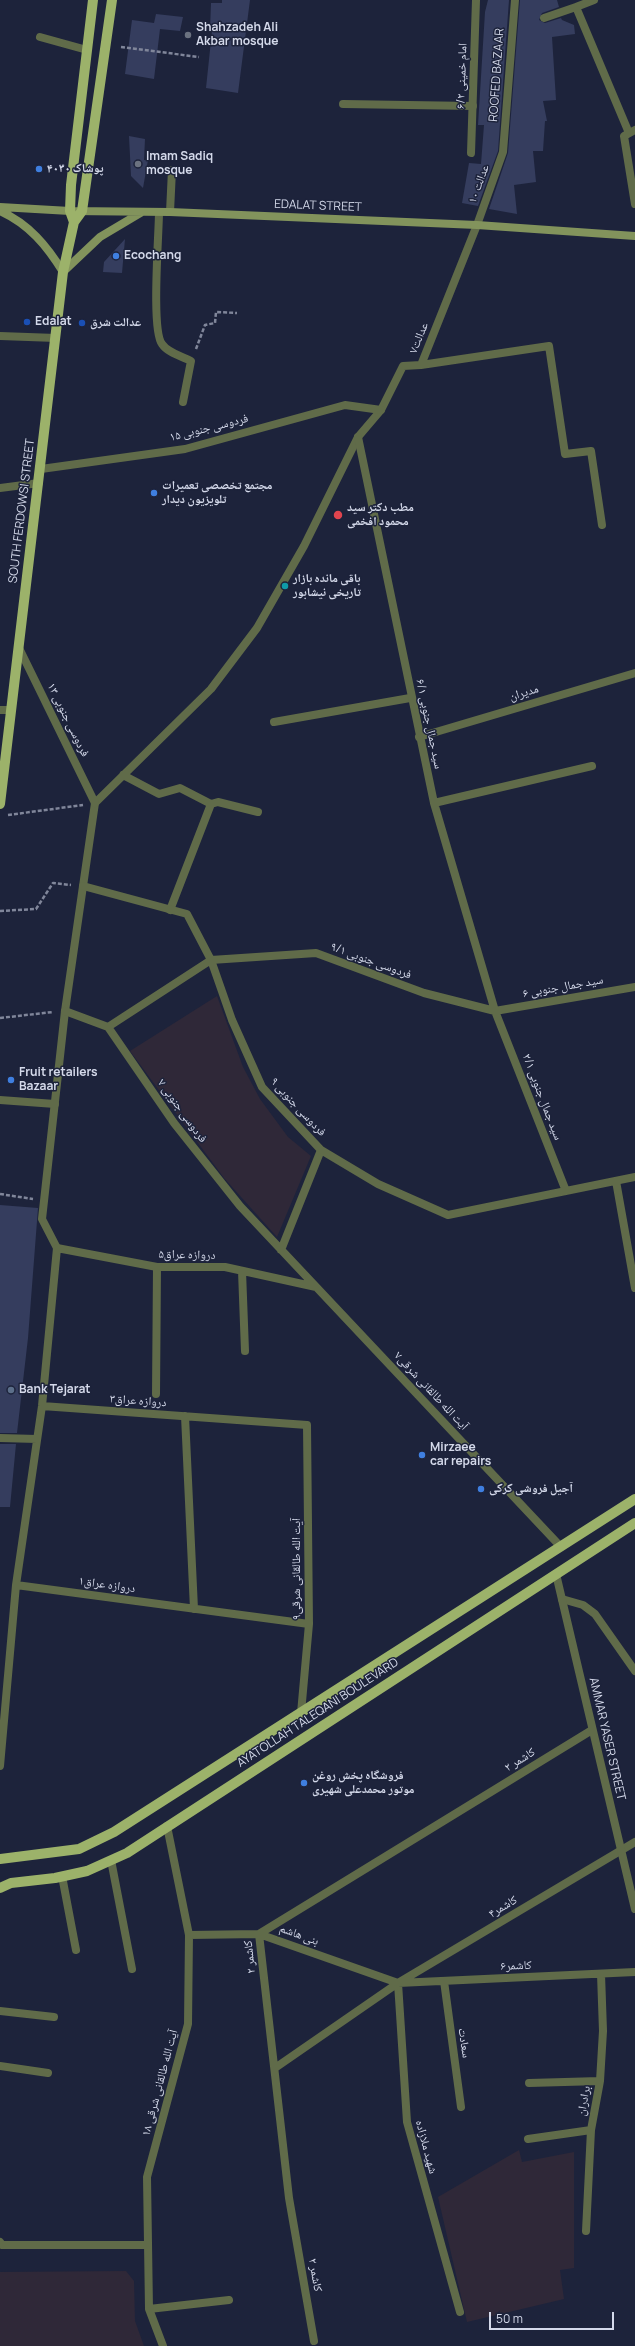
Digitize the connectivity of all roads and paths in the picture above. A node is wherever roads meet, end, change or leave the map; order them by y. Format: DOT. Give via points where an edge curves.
graph roads {
  1 [pos="93,0"];
  2 [pos="112,0"];
  3 [pos="476,0"];
  4 [pos="515,0"];
  5 [pos="594,0"];
  6 [pos="576,7"];
  7 [pos="544,18"];
  8 [pos="40,37"];
  9 [pos="122,47"];
  10 [pos="87,50"];
  11 [pos="199,57"];
  12 [pos="343,104"];
  13 [pos="473,106"];
  14 [pos="632,132"];
  15 [pos="503,152"];
  16 [pos="472,153"];
  17 [pos="172,170"];
  18 [pos="635,204"];
  19 [pos="0,206"];
  20 [pos="0,211"];
  21 [pos="70,211"];
  22 [pos="82,211"];
  23 [pos="144,211"];
  24 [pos="159,212"];
  25 [pos="170,212"];
  26 [pos="74,222"];
  27 [pos="477,225"];
  28 [pos="635,236"];
  29 [pos="64,272"];
  30 [pos="237,313"];
  31 [pos="0,336"];
  32 [pos="56,338"];
  33 [pos="191,361"];
  34 [pos="421,365"];
  35 [pos="183,402"];
  36 [pos="381,410"];
  37 [pos="358,437"];
  38 [pos="41,469"];
  39 [pos="39,483"];
  40 [pos="0,488"];
  41 [pos="602,525"];
  42 [pos="19,648"];
  43 [pos="635,673"];
  44 [pos="410,698"];
  45 [pos="0,710"];
  46 [pos="12,710"];
  47 [pos="274,722"];
  48 [pos="419,737"];
  49 [pos="592,766"];
  50 [pos="123,775"];
  51 [pos="95,803"];
  52 [pos="434,803"];
  53 [pos="0,804"];
  54 [pos="211,804"];
  55 [pos="258,812"];
  56 [pos="0,816"];
  57 [pos="83,886"];
  58 [pos="0,910"];
  59 [pos="170,910"];
  60 [pos="211,960"];
  61 [pos="635,986"];
  62 [pos="65,1011"];
  63 [pos="495,1011"];
  64 [pos="0,1018"];
  65 [pos="108,1027"];
  66 [pos="0,1100"];
  67 [pos="55,1104"];
  68 [pos="321,1150"];
  69 [pos="635,1177"];
  70 [pos="616,1181"];
  71 [pos="566,1191"];
  72 [pos="0,1194"];
  73 [pos="44,1200"];
  74 [pos="57,1248"];
  75 [pos="281,1250"];
  76 [pos="157,1267"];
  77 [pos="242,1271"];
  78 [pos="316,1287"];
  79 [pos="635,1288"];
  80 [pos="245,1351"];
  81 [pos="156,1394"];
  82 [pos="42,1406"];
  83 [pos="185,1416"];
  84 [pos="307,1425"];
  85 [pos="0,1438"];
  86 [pos="37,1439"];
  87 [pos="635,1499"];
  88 [pos="635,1523"];
  89 [pos="562,1547"];
  90 [pos="556,1574"];
  91 [pos="16,1585"];
  92 [pos="562,1599"];
  93 [pos="194,1609"];
  94 [pos="309,1624"];
  95 [pos="635,1671"];
  96 [pos="301,1713"];
  97 [pos="592,1730"];
  98 [pos="0,1766"];
  99 [pos="167,1826"];
  100 [pos="635,1842"];
  101 [pos="621,1850"];
  102 [pos="0,1859"];
  103 [pos="111,1860"];
  104 [pos="62,1876"];
  105 [pos="0,1888"];
  106 [pos="635,1909"];
  107 [pos="259,1934"];
  108 [pos="189,1935"];
  109 [pos="76,1950"];
  110 [pos="132,1968"];
  111 [pos="635,1972"];
  112 [pos="601,1974"];
  113 [pos="444,1981"];
  114 [pos="398,1983"];
  115 [pos="0,2010"];
  116 [pos="54,2017"];
  117 [pos="0,2066"];
  118 [pos="274,2068"];
  119 [pos="48,2073"];
  120 [pos="600,2081"];
  121 [pos="529,2083"];
  122 [pos="461,2107"];
  123 [pos="591,2130"];
  124 [pos="528,2139"];
  125 [pos="586,2231"];
  126 [pos="1,2244"];
  127 [pos="148,2245"];
  128 [pos="229,2300"];
  129 [pos="149,2309"];
  130 [pos="460,2312"];
  131 [pos="314,2341"];
  132 [pos="163,2346"];
  1 -- 10 [label="main road"];
  2 -- 22 [label="main road, SOUTH FERDOWSI STREET"];
  3 -- 13 [label="street, امام خمینی ۶/۲"];
  4 -- 15 [label="street, ROOFED BAZAAR"];
  5 -- 6 [label="street"];
  6 -- 7 [label="street"];
  6 -- 14 [label="street"];
  8 -- 10 [label="street"];
  9 -- 11 [label="path"];
  10 -- 21 [label="main road"];
  12 -- 13 [label="street"];
  13 -- 16 [label="street, امام خمینی ۶/۲"];
  14 -- 18 [label="street" via="624,136"];
  15 -- 27 [label="street, عدالت ۱۰"];
  17 -- 25 [label="street"];
  19 -- 21 [label="main road, EDALAT STREET"];
  20 -- 29 [label="main road" via="32,231 50,250"];
  21 -- 22 [label="main road, EDALAT STREET"];
  21 -- 26 [label="main road"];
  22 -- 23 [label="main road, EDALAT STREET"];
  22 -- 26 [label="main road, SOUTH FERDOWSI STREET"];
  23 -- 24 [label="main road, EDALAT STREET"];
  23 -- 29 [label="main road" via="100,237"];
  24 -- 25 [label="main road, EDALAT STREET"];
  24 -- 33 [label="street" via="157,321 161,343 170,351"];
  25 -- 27 [label="main road, EDALAT STREET"];
  26 -- 29 [label="main road, SOUTH FERDOWSI STREET"];
  27 -- 28 [label="main road, EDALAT STREET"];
  27 -- 34 [label="street, عدالت۷"];
  29 -- 32 [label="main road, SOUTH FERDOWSI STREET"];
  30 -- 33 [label="path" via="216,312 215,323 205,325"];
  31 -- 32 [label="street"];
  32 -- 38 [label="main road, SOUTH FERDOWSI STREET"];
  33 -- 35 [label="street"];
  34 -- 36 [label="street, عدالت۷" via="403,366"];
  34 -- 41 [label="street" via="549,346 565,454 590,451"];
  36 -- 37 [label="street, عدالت۷"];
  36 -- 38 [label="street, فردوسی جنوبی ۱۵" via="345,405 184,449"];
  37 -- 44 [label="street, سید جمال جنوبی ۶/۱"];
  37 -- 50 [label="street, عدالت۷" via="304,546 257,628 210,689"];
  38 -- 39 [label="main road, SOUTH FERDOWSI STREET"];
  39 -- 40 [label="street"];
  39 -- 42 [label="main road, SOUTH FERDOWSI STREET"];
  42 -- 46 [label="main road, SOUTH FERDOWSI STREET"];
  42 -- 51 [label="street, فردوسی جنوبی ۱۳"];
  43 -- 48 [label="street, مدیران"];
  44 -- 47 [label="street"];
  44 -- 48 [label="street, سید جمال جنوبی ۶/۱"];
  45 -- 46 [label="street"];
  46 -- 53 [label="main road, SOUTH FERDOWSI STREET"];
  48 -- 52 [label="street, سید جمال جنوبی ۶/۱"];
  49 -- 52 [label="street"];
  50 -- 51 [label="street, عدالت۷"];
  50 -- 54 [label="street" via="159,794 180,788"];
  51 -- 56 [label="path"];
  51 -- 57 [label="street"];
  52 -- 63 [label="street, سید جمال جنوبی ۶/۱"];
  54 -- 55 [label="street" via="218,802"];
  54 -- 59 [label="street"];
  57 -- 58 [label="path" via="53,883 36,909"];
  57 -- 59 [label="street, فردوسی جنوبی ۹"];
  57 -- 62 [label="street"];
  59 -- 60 [label="street, فردوسی جنوبی ۹" via="187,914"];
  60 -- 63 [label="street, فردوسی جنوبی ۹/۱" via="316,953 424,993"];
  60 -- 65 [label="street"];
  60 -- 68 [label="street, فردوسی جنوبی ۹" via="232,1020 262,1087"];
  61 -- 63 [label="street, سید جمال جنوبی ۶"];
  62 -- 64 [label="path"];
  62 -- 65 [label="street"];
  62 -- 67 [label="street"];
  63 -- 71 [label="street, سید جمال جنوبی ۲/۱"];
  65 -- 75 [label="street, فردوسی جنوبی ۷" via="174,1123 240,1206"];
  66 -- 67 [label="street"];
  67 -- 73 [label="street"];
  68 -- 71 [label="street, فردوسی جنوبی ۹" via="378,1184 448,1215"];
  68 -- 75 [label="street"];
  69 -- 70 [label="street, فردوسی جنوبی ۹"];
  70 -- 71 [label="street, فردوسی جنوبی ۹"];
  70 -- 79 [label="street"];
  72 -- 73 [label="path"];
  73 -- 74 [label="street" via="42,1219"];
  74 -- 76 [label="street, دروازه عراق۵"];
  74 -- 82 [label="street"];
  75 -- 78 [label="street, فردوسی جنوبی ۷"];
  76 -- 77 [label="street, دروازه عراق۵" via="225,1267"];
  76 -- 81 [label="street"];
  77 -- 78 [label="street, دروازه عراق۵"];
  77 -- 80 [label="street"];
  78 -- 89 [label="street, آیت الله طالقانی شرقی۷"];
  82 -- 83 [label="street, دروازه عراق۳"];
  82 -- 86 [label="street"];
  83 -- 84 [label="street, دروازه عراق۳"];
  83 -- 93 [label="street"];
  84 -- 94 [label="street, آیت الله طالقانی شرقی۹"];
  85 -- 86 [label="street"];
  86 -- 91 [label="street"];
  87 -- 89 [label="main road, AYATOLLAH TALEQANI BOULEVARD"];
  88 -- 90 [label="main road, AYATOLLAH TALEQANI BOULEVARD"];
  89 -- 96 [label="main road, AYATOLLAH TALEQANI BOULEVARD"];
  90 -- 92 [label="street, AMMAR YASER STREET"];
  90 -- 99 [label="main road, AYATOLLAH TALEQANI BOULEVARD"];
  91 -- 93 [label="street, دروازه عراق۱"];
  91 -- 98 [label="street"];
  92 -- 95 [label="street" via="583,1605 595,1614"];
  92 -- 97 [label="street, AMMAR YASER STREET"];
  93 -- 94 [label="street, دروازه عراق۱"];
  94 -- 96 [label="street, آیت الله طالقانی شرقی۹"];
  96 -- 102 [label="main road, AYATOLLAH TALEQANI BOULEVARD" via="114,1832 79,1849"];
  97 -- 101 [label="street, AMMAR YASER STREET"];
  97 -- 107 [label="street, کاشمر ۲"];
  99 -- 103 [label="main road, AYATOLLAH TALEQANI BOULEVARD" via="127,1853"];
  99 -- 108 [label="street, آیت الله طالقانی شرقی ۱۸"];
  100 -- 101 [label="street, کاشمر۴"];
  101 -- 106 [label="street, AMMAR YASER STREET"];
  101 -- 114 [label="street, کاشمر۴"];
  103 -- 104 [label="main road, AYATOLLAH TALEQANI BOULEVARD" via="87,1871"];
  103 -- 110 [label="street"];
  104 -- 105 [label="main road, AYATOLLAH TALEQANI BOULEVARD" via="10,1883"];
  104 -- 109 [label="street"];
  107 -- 108 [label="street, بنی هاشم"];
  107 -- 114 [label="street, بنی هاشم"];
  107 -- 118 [label="street, کاشمر ۲"];
  108 -- 127 [label="street, آیت الله طالقانی شرقی ۱۸" via="188,2024 147,2177"];
  111 -- 112 [label="street, کاشمر۶"];
  112 -- 113 [label="street, کاشمر۶"];
  112 -- 120 [label="street, برادران" via="603,2031"];
  113 -- 114 [label="street, کاشمر۶"];
  113 -- 122 [label="street, سعادت"];
  114 -- 118 [label="street, کاشمر۴"];
  114 -- 130 [label="street, شهید ملازاده" via="406,2122"];
  115 -- 116 [label="street"];
  117 -- 119 [label="street"];
  118 -- 131 [label="street, کاشمر ۲" via="289,2198"];
  120 -- 121 [label="street"];
  120 -- 123 [label="street, برادران"];
  123 -- 124 [label="street"];
  123 -- 125 [label="street, برادران"];
  126 -- 127 [label="street"];
  127 -- 129 [label="street, آیت الله طالقانی شرقی ۱۸"];
  128 -- 129 [label="street"];
  129 -- 132 [label="street, آیت الله طالقانی شرقی ۱۸"];
}
